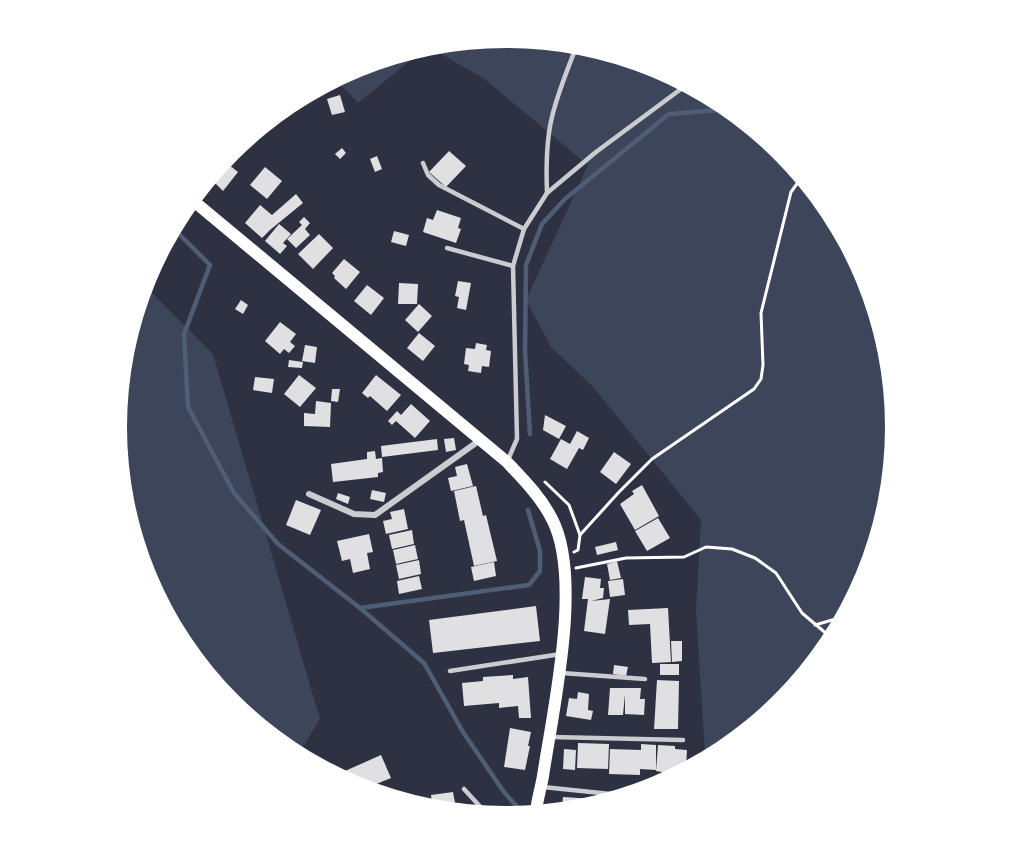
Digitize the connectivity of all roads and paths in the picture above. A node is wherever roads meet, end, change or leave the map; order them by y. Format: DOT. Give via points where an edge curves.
graph roads {
  1 [pos="574,54"];
  2 [pos="680,90"];
  3 [pos="423,163"];
  4 [pos="797,183"];
  5 [pos="547,193"];
  6 [pos="199,205"];
  7 [pos="524,229"];
  8 [pos="447,248"];
  9 [pos="513,266"];
  10 [pos="481,440"];
  11 [pos="507,462"];
  12 [pos="309,494"];
  13 [pos="569,504"];
  14 [pos="565,571"];
  15 [pos="833,620"];
  16 [pos="815,625"];
  17 [pos="825,633"];
  18 [pos="561,654"];
  19 [pos="450,671"];
  20 [pos="559,673"];
  21 [pos="645,680"];
  22 [pos="549,737"];
  23 [pos="683,740"];
  24 [pos="541,787"];
  25 [pos="464,789"];
  26 [pos="606,794"];
  27 [pos="479,806"];
  28 [pos="537,806"];
  1 -- 5 [label="lane" via="552,118 546,160"];
  2 -- 5 [label="lane"];
  3 -- 7 [label="lane" via="428,175 439,185"];
  4 -- 13 [label="path" via="791,192 761,313 761,380 754,389 652,459 580,535"];
  5 -- 7 [label="lane"];
  6 -- 10 [label="main road"];
  7 -- 9 [label="lane"];
  8 -- 9 [label="lane"];
  9 -- 11 [label="lane" via="517,439"];
  10 -- 11 [label="main road"];
  10 -- 12 [label="street" via="375,514 354,514"];
  11 -- 14 [label="main road" via="553,519"];
  14 -- 16 [label="path" via="626,558 684,557 706,547 732,549 755,558 776,573 802,613"];
  14 -- 18 [label="main road"];
  15 -- 16 [label="path"];
  16 -- 17 [label="path"];
  18 -- 19 [label="lane"];
  18 -- 20 [label="main road"];
  20 -- 21 [label="lane"];
  20 -- 22 [label="main road"];
  22 -- 23 [label="lane"];
  22 -- 24 [label="main road"];
  24 -- 26 [label="lane"];
  24 -- 28 [label="main road"];
  25 -- 27 [label="lane"];
}
